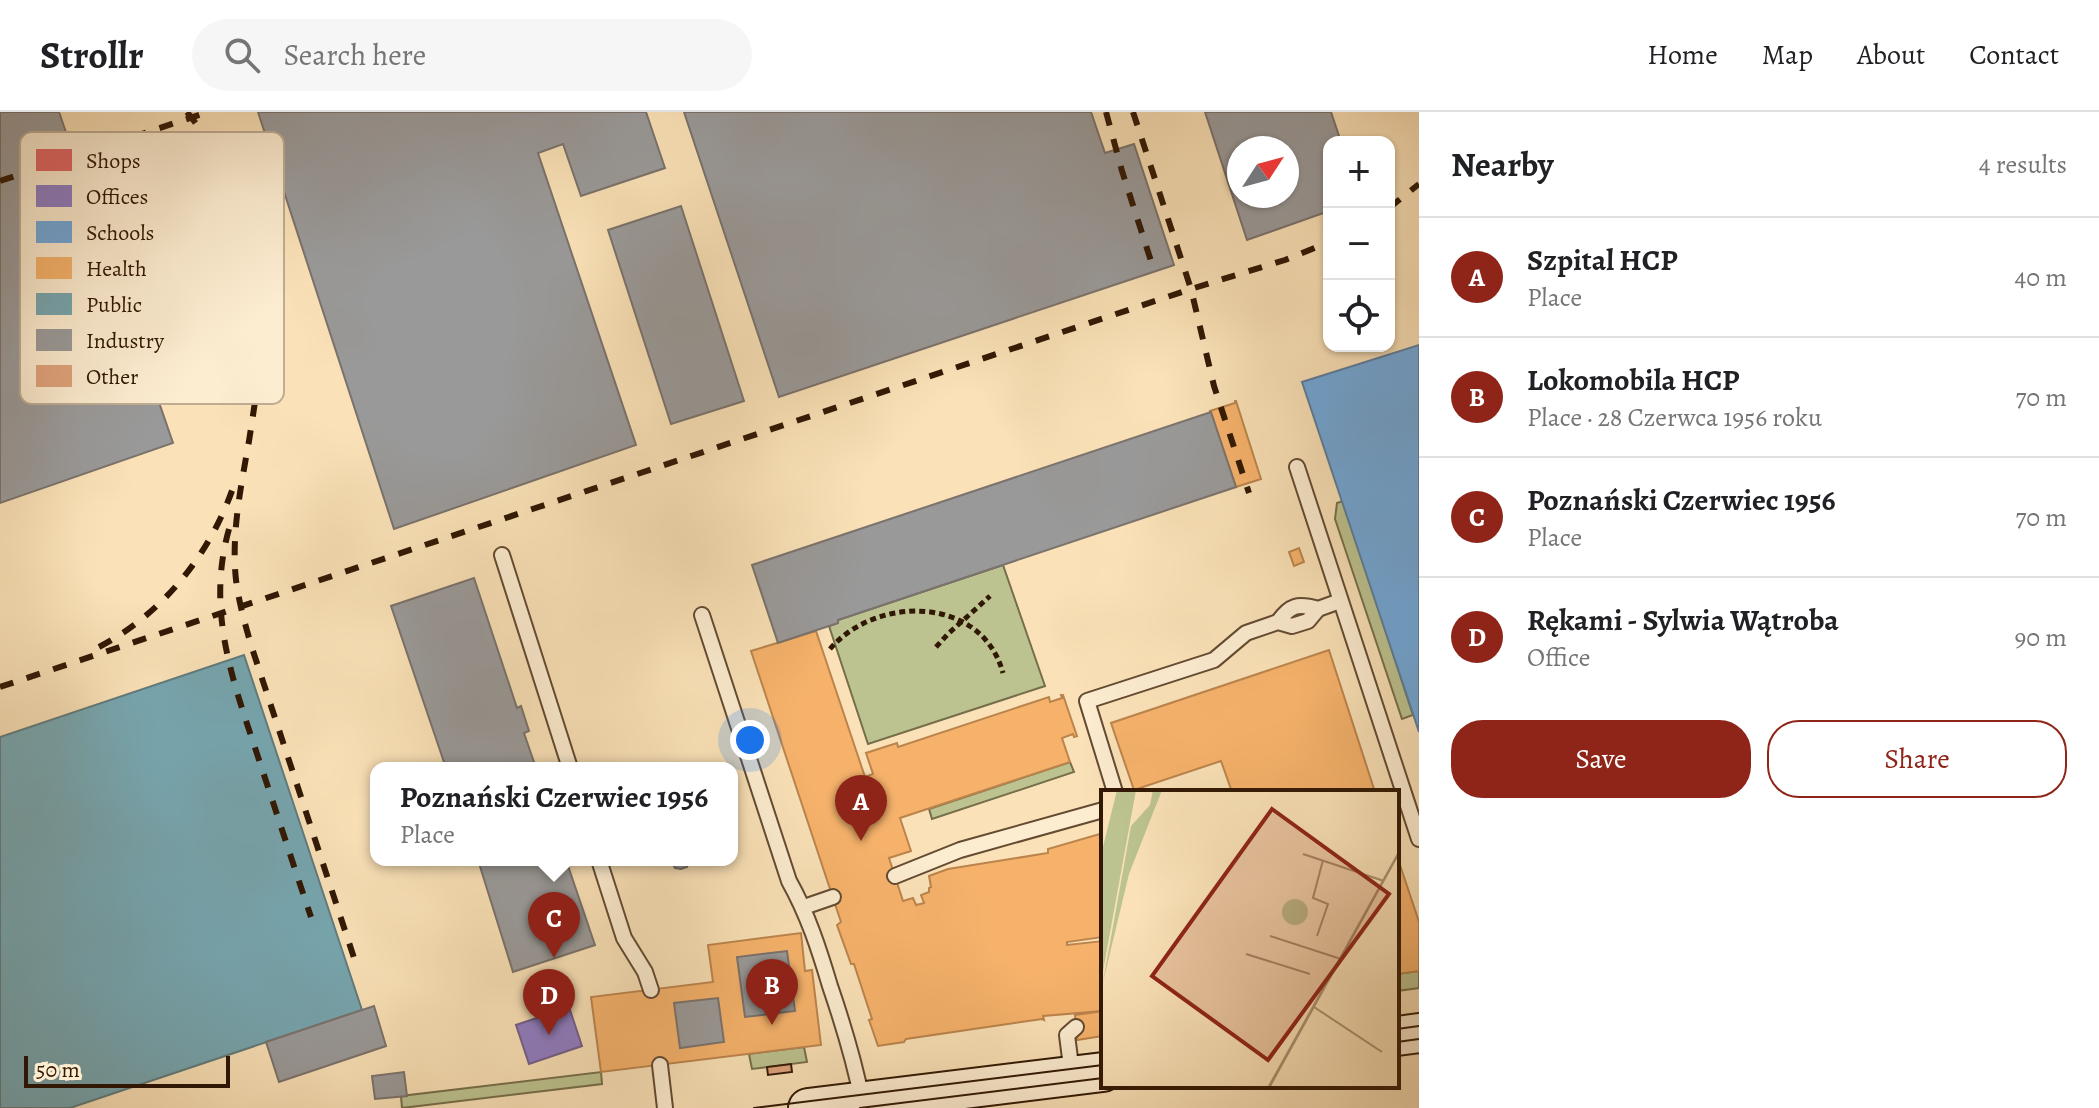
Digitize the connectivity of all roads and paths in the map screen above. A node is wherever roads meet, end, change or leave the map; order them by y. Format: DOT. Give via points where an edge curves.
graph roads {
  1 [pos="1297,467"];
  2 [pos="502,555"];
  3 [pos="990,596"];
  4 [pos="1340,601"];
  5 [pos="702,615"];
  6 [pos="963,621"];
  7 [pos="936,647"];
  8 [pos="830,649"];
  9 [pos="1003,673"];
  10 [pos="568,762"];
  11 [pos="1114,790"];
  12 [pos="1101,811"];
  13 [pos="1419,839"];
  14 [pos="601,866"];
  15 [pos="895,876"];
  16 [pos="833,897"];
  17 [pos="804,907"];
  18 [pos="651,990"];
  19 [pos="1076,1027"];
  20 [pos="1419,1033"];
  21 [pos="1399,1036"];
  22 [pos="660,1065"];
  23 [pos="1088,1074"];
  24 [pos="862,1101"];
  25 [pos="665,1108"];
  26 [pos="808,1108"];
  1 -- 4 [label="lane"];
  2 -- 10 [label="lane"];
  3 -- 6 [label="path"];
  4 -- 11 [label="lane" via="1318,609 1308,621 1292,626 1278,622 1246,633 1214,660 1087,701"];
  4 -- 13 [label="lane"];
  5 -- 17 [label="lane" via="789,881"];
  6 -- 7 [label="path"];
  6 -- 8 [label="path" via="911,611 874,617 841,636"];
  6 -- 9 [label="path" via="989,643"];
  12 -- 15 [label="lane" via="960,850"];
  14 -- 18 [label="lane" via="624,938"];
  16 -- 17 [label="lane"];
  17 -- 24 [label="lane"];
  19 -- 23 [label="lane" via="1067,1035"];
  20 -- 21 [label="street"];
  22 -- 25 [label="lane"];
  23 -- 24 [label="street"];
  24 -- 26 [label="street"];
}
